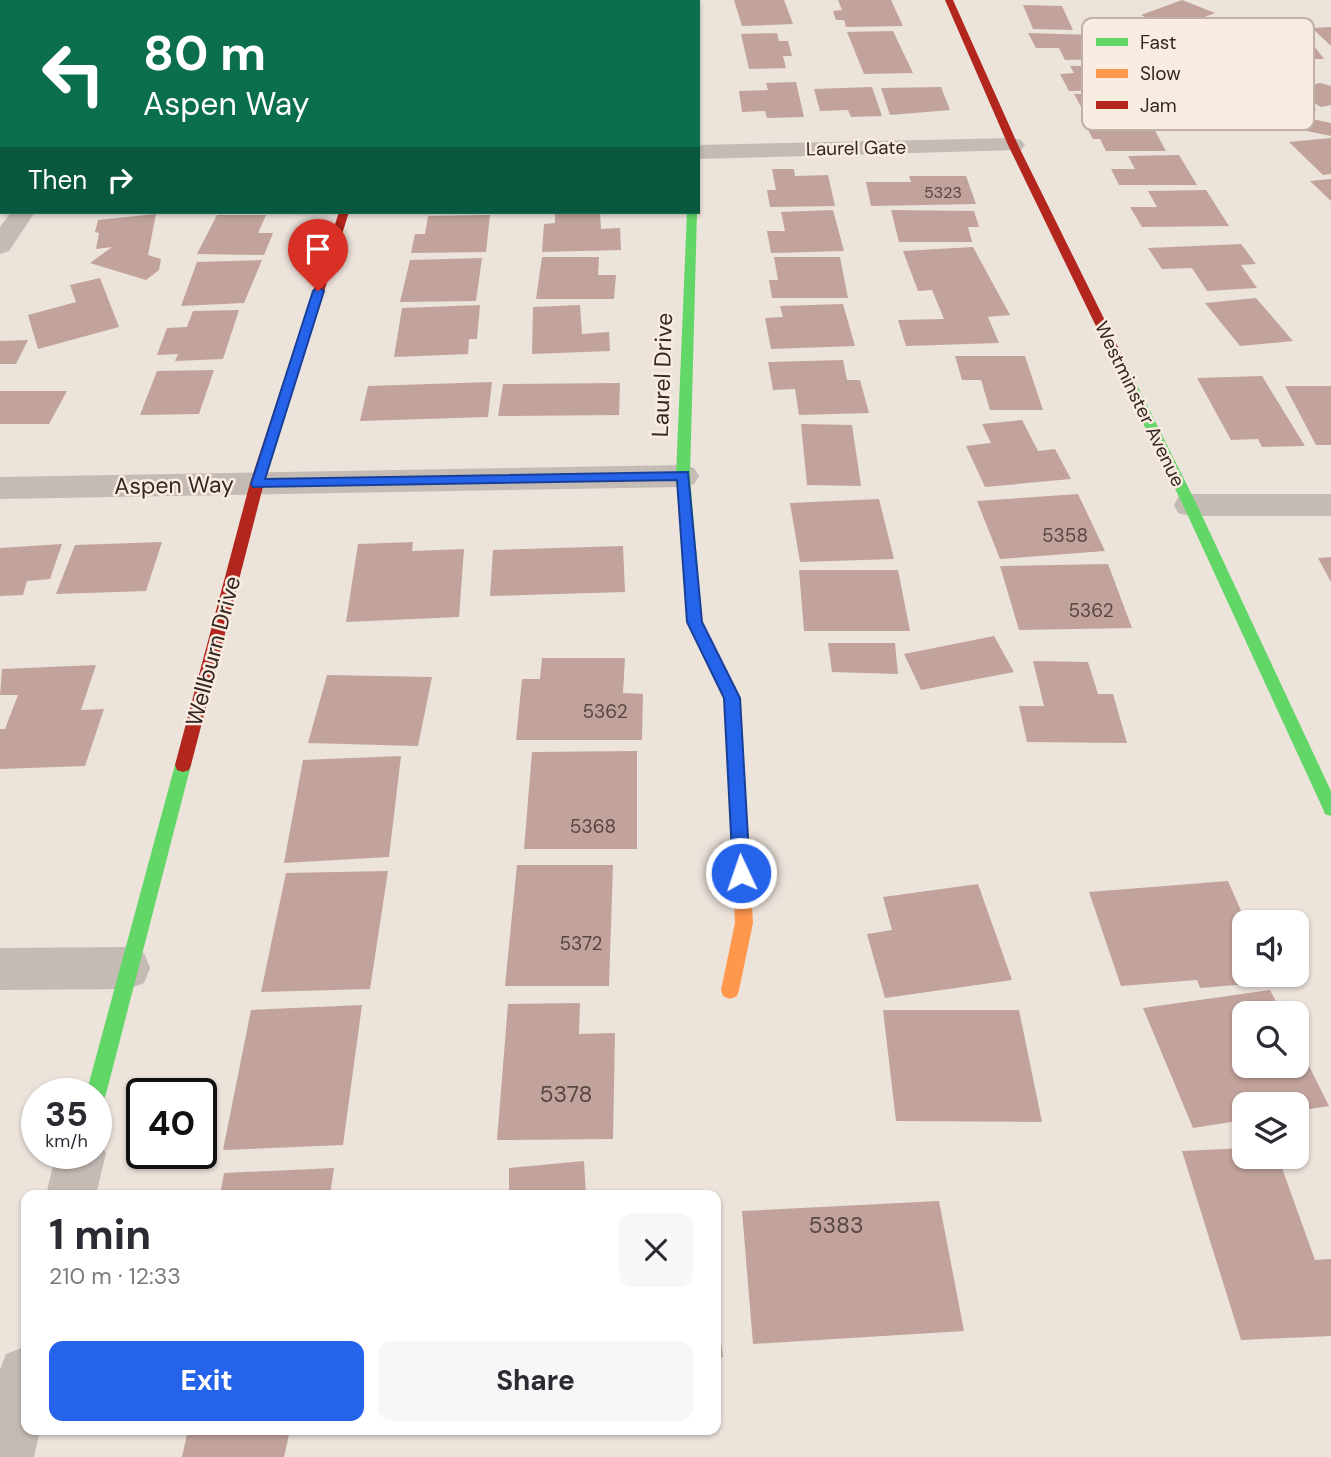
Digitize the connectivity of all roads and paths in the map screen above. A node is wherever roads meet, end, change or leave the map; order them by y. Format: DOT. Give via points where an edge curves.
graph roads {
  1 [pos="949,0"];
  2 [pos="1013,145"];
  3 [pos="700,152"];
  4 [pos="22,214"];
  5 [pos="343,214"];
  6 [pos="692,214"];
  7 [pos="0,246"];
  8 [pos="683,475"];
  9 [pos="257,484"];
  10 [pos="0,488"];
  11 [pos="1190,505"];
  12 [pos="1331,505"];
  13 [pos="1331,809"];
  14 [pos="128,968"];
  15 [pos="0,969"];
  16 [pos="730,990"];
  17 [pos="100,1078"];
  18 [pos="78,1169"];
  19 [pos="72,1190"];
  20 [pos="21,1394"];
  21 [pos="5,1457"];
  1 -- 2 [label="street, Westminster Avenue"];
  2 -- 3 [label="street, Laurel Gate"];
  2 -- 11 [label="street, Westminster Avenue"];
  4 -- 7 [label="street"];
  5 -- 9 [label="street, Wellburn Drive"];
  6 -- 8 [label="street, Laurel Drive"];
  8 -- 9 [label="street, Aspen Way"];
  8 -- 16 [label="street, Laurel Drive" via="695,622 732,698 744,923"];
  9 -- 10 [label="street, Aspen Way"];
  9 -- 14 [label="street, Wellburn Drive"];
  11 -- 12 [label="street"];
  11 -- 13 [label="street, Westminster Avenue"];
  14 -- 15 [label="street"];
  14 -- 17 [label="street, Wellburn Drive"];
  18 -- 19 [label="street"];
  20 -- 21 [label="street"];
}
